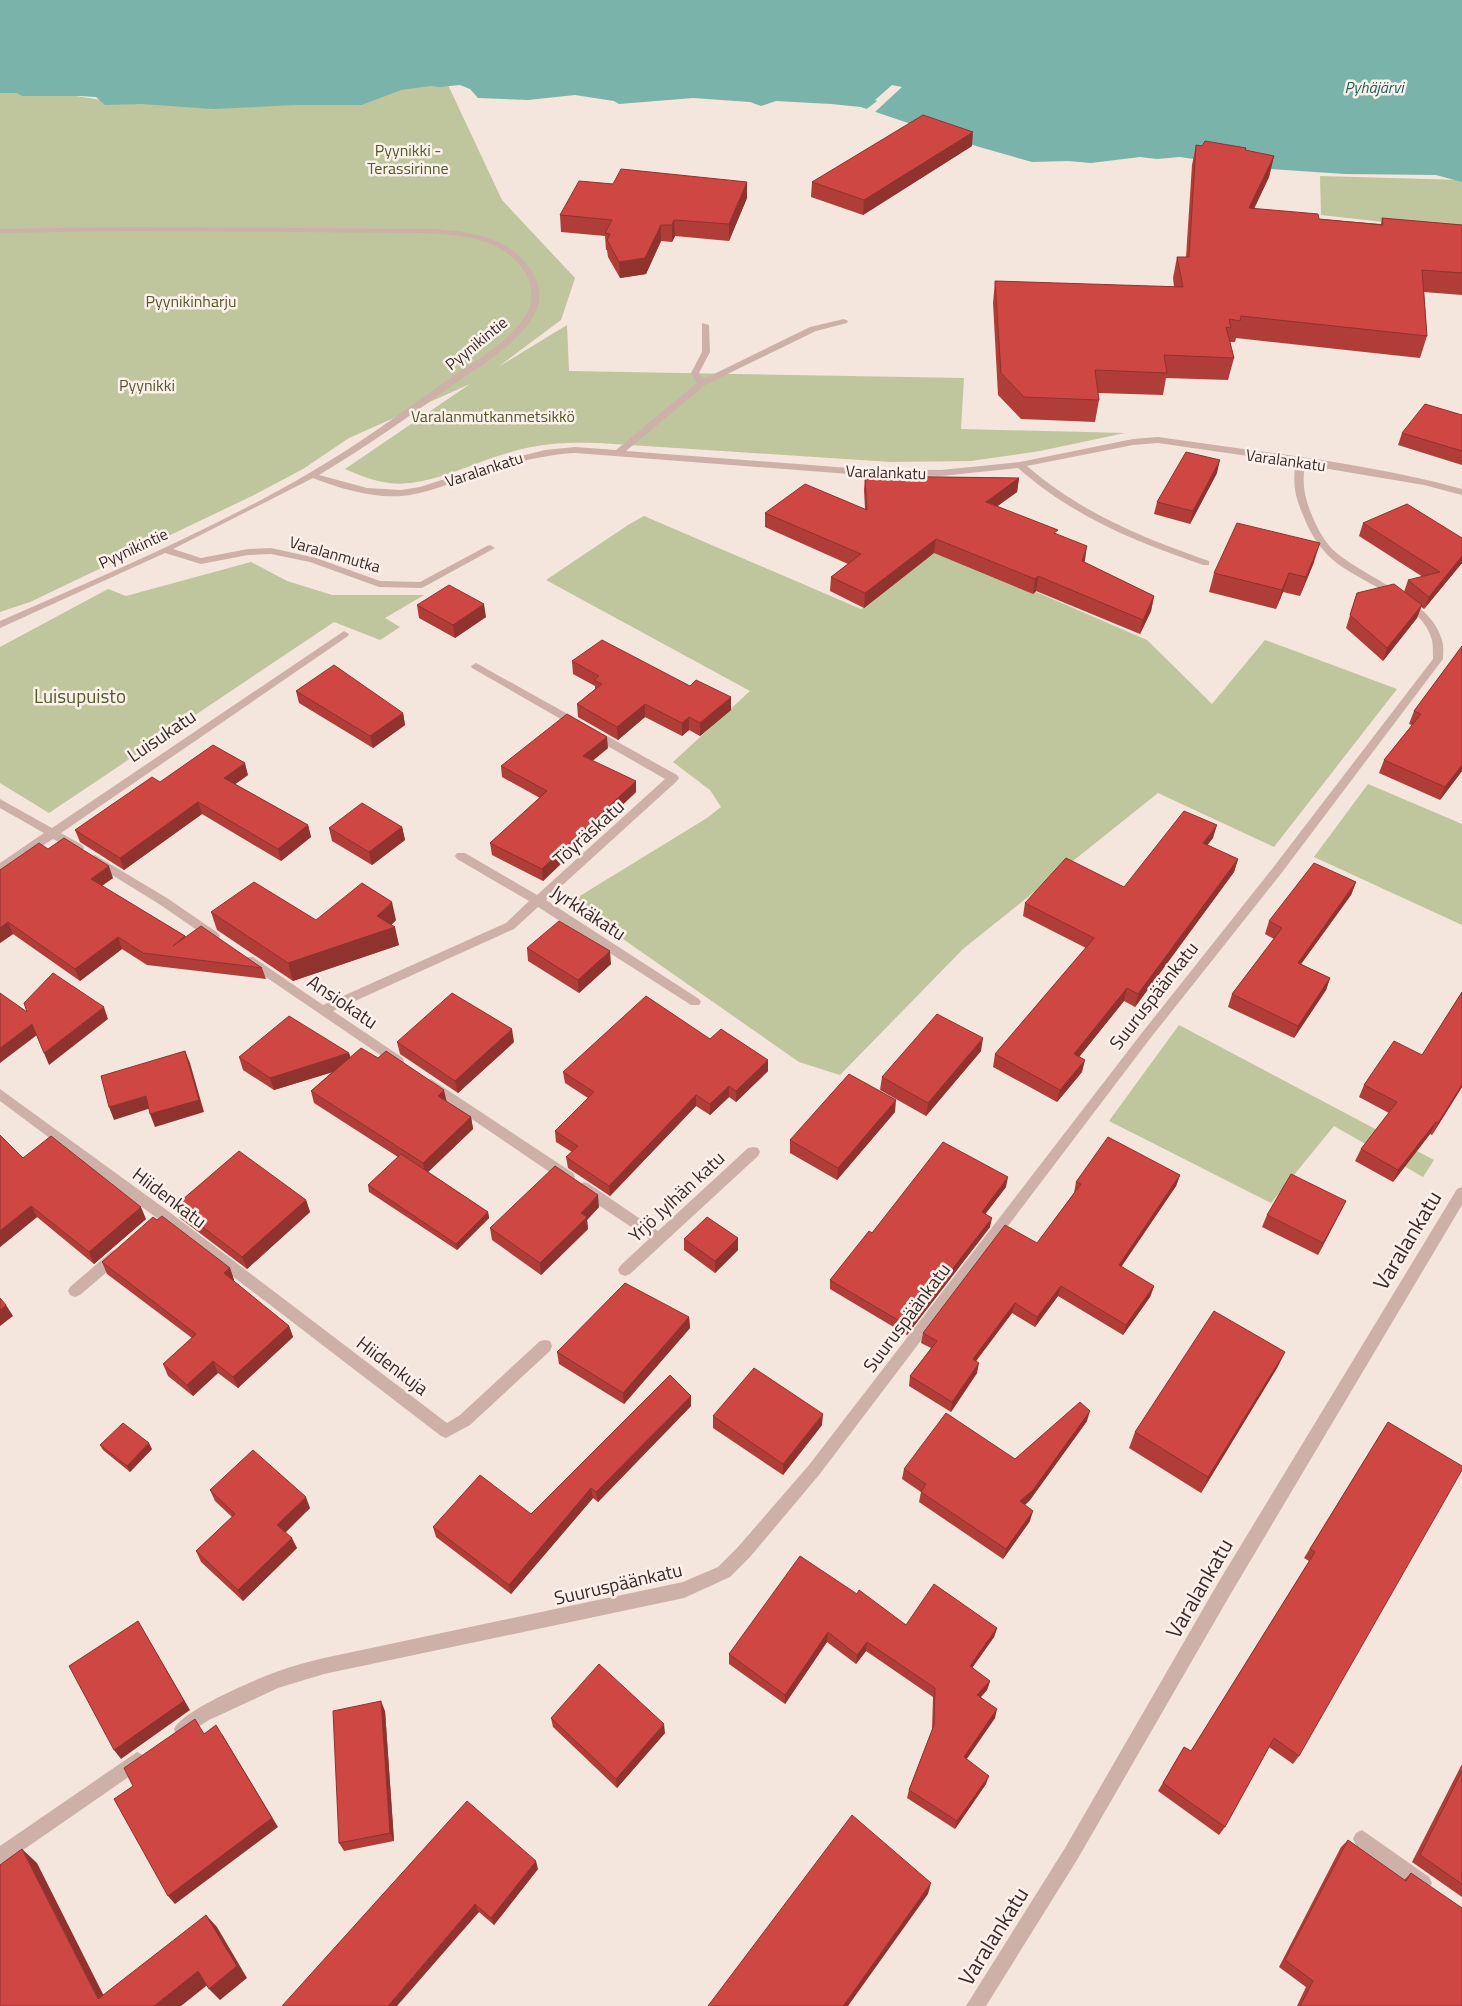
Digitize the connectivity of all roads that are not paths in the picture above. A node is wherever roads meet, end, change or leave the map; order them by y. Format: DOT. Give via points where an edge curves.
graph roads {
  1 [pos="0,232"];
  2 [pos="844,321"];
  3 [pos="704,325"];
  4 [pos="702,383"];
  5 [pos="620,452"];
  6 [pos="1301,462"];
  7 [pos="1020,465"];
  8 [pos="312,475"];
  9 [pos="1462,492"];
  10 [pos="490,548"];
  11 [pos="166,550"];
  12 [pos="1206,563"];
  13 [pos="0,625"];
  14 [pos="344,634"];
  15 [pos="476,666"];
  16 [pos="0,803"];
  17 [pos="52,832"];
  18 [pos="461,856"];
  19 [pos="0,869"];
  20 [pos="538,901"];
  21 [pos="221,941"];
  22 [pos="237,952"];
  23 [pos="695,1002"];
  24 [pos="323,1010"];
  25 [pos="405,1066"];
  26 [pos="422,1077"];
  27 [pos="0,1094"];
  28 [pos="753,1152"];
  29 [pos="1462,1193"];
  30 [pos="163,1215"];
  31 [pos="149,1228"];
  32 [pos="659,1239"];
  33 [pos="126,1246"];
  34 [pos="625,1270"];
  35 [pos="75,1291"];
  36 [pos="316,1332"];
  37 [pos="545,1346"];
  38 [pos="171,1737"];
  39 [pos="146,1754"];
  40 [pos="1362,1839"];
  41 [pos="0,1857"];
  42 [pos="1439,1894"];
  43 [pos="975,2006"];
  1 -- 8 [label="street, Pyynikintie" via="124,229 423,231 472,236 513,253 526,267 536,291 534,307 522,325 496,350 402,417"];
  2 -- 4 [label="street" via="813,328"];
  3 -- 4 [label="street" via="706,352 695,373"];
  4 -- 5 [label="street"];
  5 -- 7 [label="street, Varalankatu" via="901,474 980,471"];
  5 -- 8 [label="street, Varalankatu" via="555,450 526,456 422,490 402,493 379,493 341,486"];
  6 -- 7 [label="street, Varalankatu" via="1158,440 1132,442"];
  6 -- 9 [label="street, Varalankatu" via="1425,482"];
  6 -- 38 [label="street, Suuruspäänkatu" via="1300,497 1327,550 1402,598 1422,615 1440,647 1438,659 820,1462 744,1552 724,1572 684,1590 324,1666 276,1680 203,1714"];
  7 -- 12 [label="street" via="1033,478 1124,533"];
  8 -- 11 [label="street, Pyynikintie"];
  10 -- 11 [label="street, Varalanmutka" via="422,585 379,584 313,560 271,551 201,561"];
  11 -- 13 [label="street, Pyynikintie"];
  14 -- 17 [label="street, Luisukatu"];
  15 -- 20 [label="street, Töyräskatu" via="673,778"];
  16 -- 17 [label="street"];
  17 -- 19 [label="street, Luisukatu"];
  17 -- 21 [label="street"];
  18 -- 20 [label="street, Jyrkkäkatu"];
  20 -- 23 [label="street, Jyrkkäkatu"];
  20 -- 24 [label="street, Töyräskatu" via="510,926"];
  22 -- 24 [label="street, Ansiokatu"];
  24 -- 25 [label="street, Ansiokatu"];
  26 -- 32 [label="street"];
  27 -- 30 [label="street, Hiidenkatu"];
  28 -- 32 [label="street, Yrjö Jylhän katu"];
  29 -- 43 [label="street, Varalankatu" via="1224,1589 1071,1854"];
  30 -- 31 [label="street"];
  30 -- 36 [label="street, Hiidenkatu"];
  32 -- 34 [label="street, Yrjö Jylhän katu"];
  33 -- 35 [label="street"];
  36 -- 37 [label="street, Hiidenkuja" via="446,1431 466,1420"];
  39 -- 41 [label="street"];
  40 -- 42 [label="street"];
}
